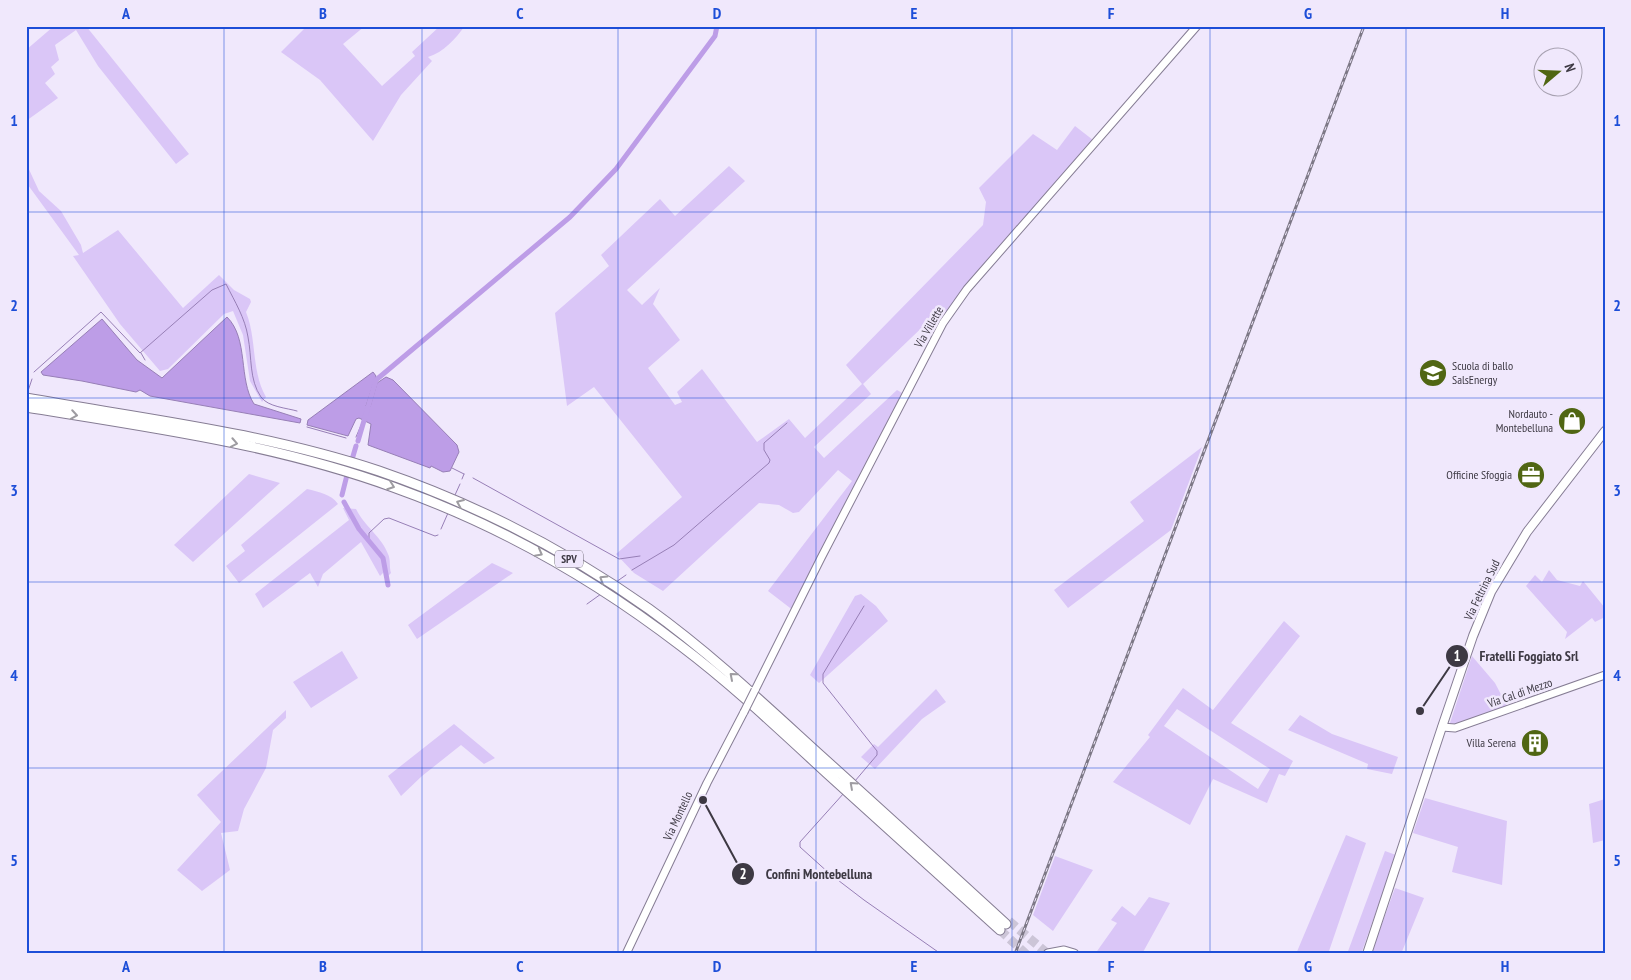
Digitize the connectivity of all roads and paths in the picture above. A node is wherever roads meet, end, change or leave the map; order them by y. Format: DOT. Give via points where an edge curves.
graph roads {
  1 [pos="1197,26"];
  2 [pos="26,398"];
  3 [pos="26,407"];
  4 [pos="1605,431"];
  5 [pos="1605,675"];
  6 [pos="755,690"];
  7 [pos="1442,727"];
  8 [pos="626,954"];
  9 [pos="1048,954"];
  10 [pos="1074,954"];
  11 [pos="1368,954"];
  1 -- 6 [label="street, Via Villette" via="967,289 943,323"];
  3 -- 2 [label="highway, SPV, one-way" via="213,439 317,463 409,493 524,544 613,597 692,654 1005,925 737,680 672,626 582,566 481,512 396,477 302,448"];
  4 -- 7 [label="main road, Via Feltrina Sud" via="1531,527 1499,578 1478,623"];
  5 -- 7 [label="street, Via Cal di Mezzo" via="1455,728"];
  6 -- 8 [label="street, Via Montello, bridge"];
  7 -- 11 [label="main road, Via Feltrina Sud"];
  9 -- 10 [label="highway" via="1064,951"];
}
